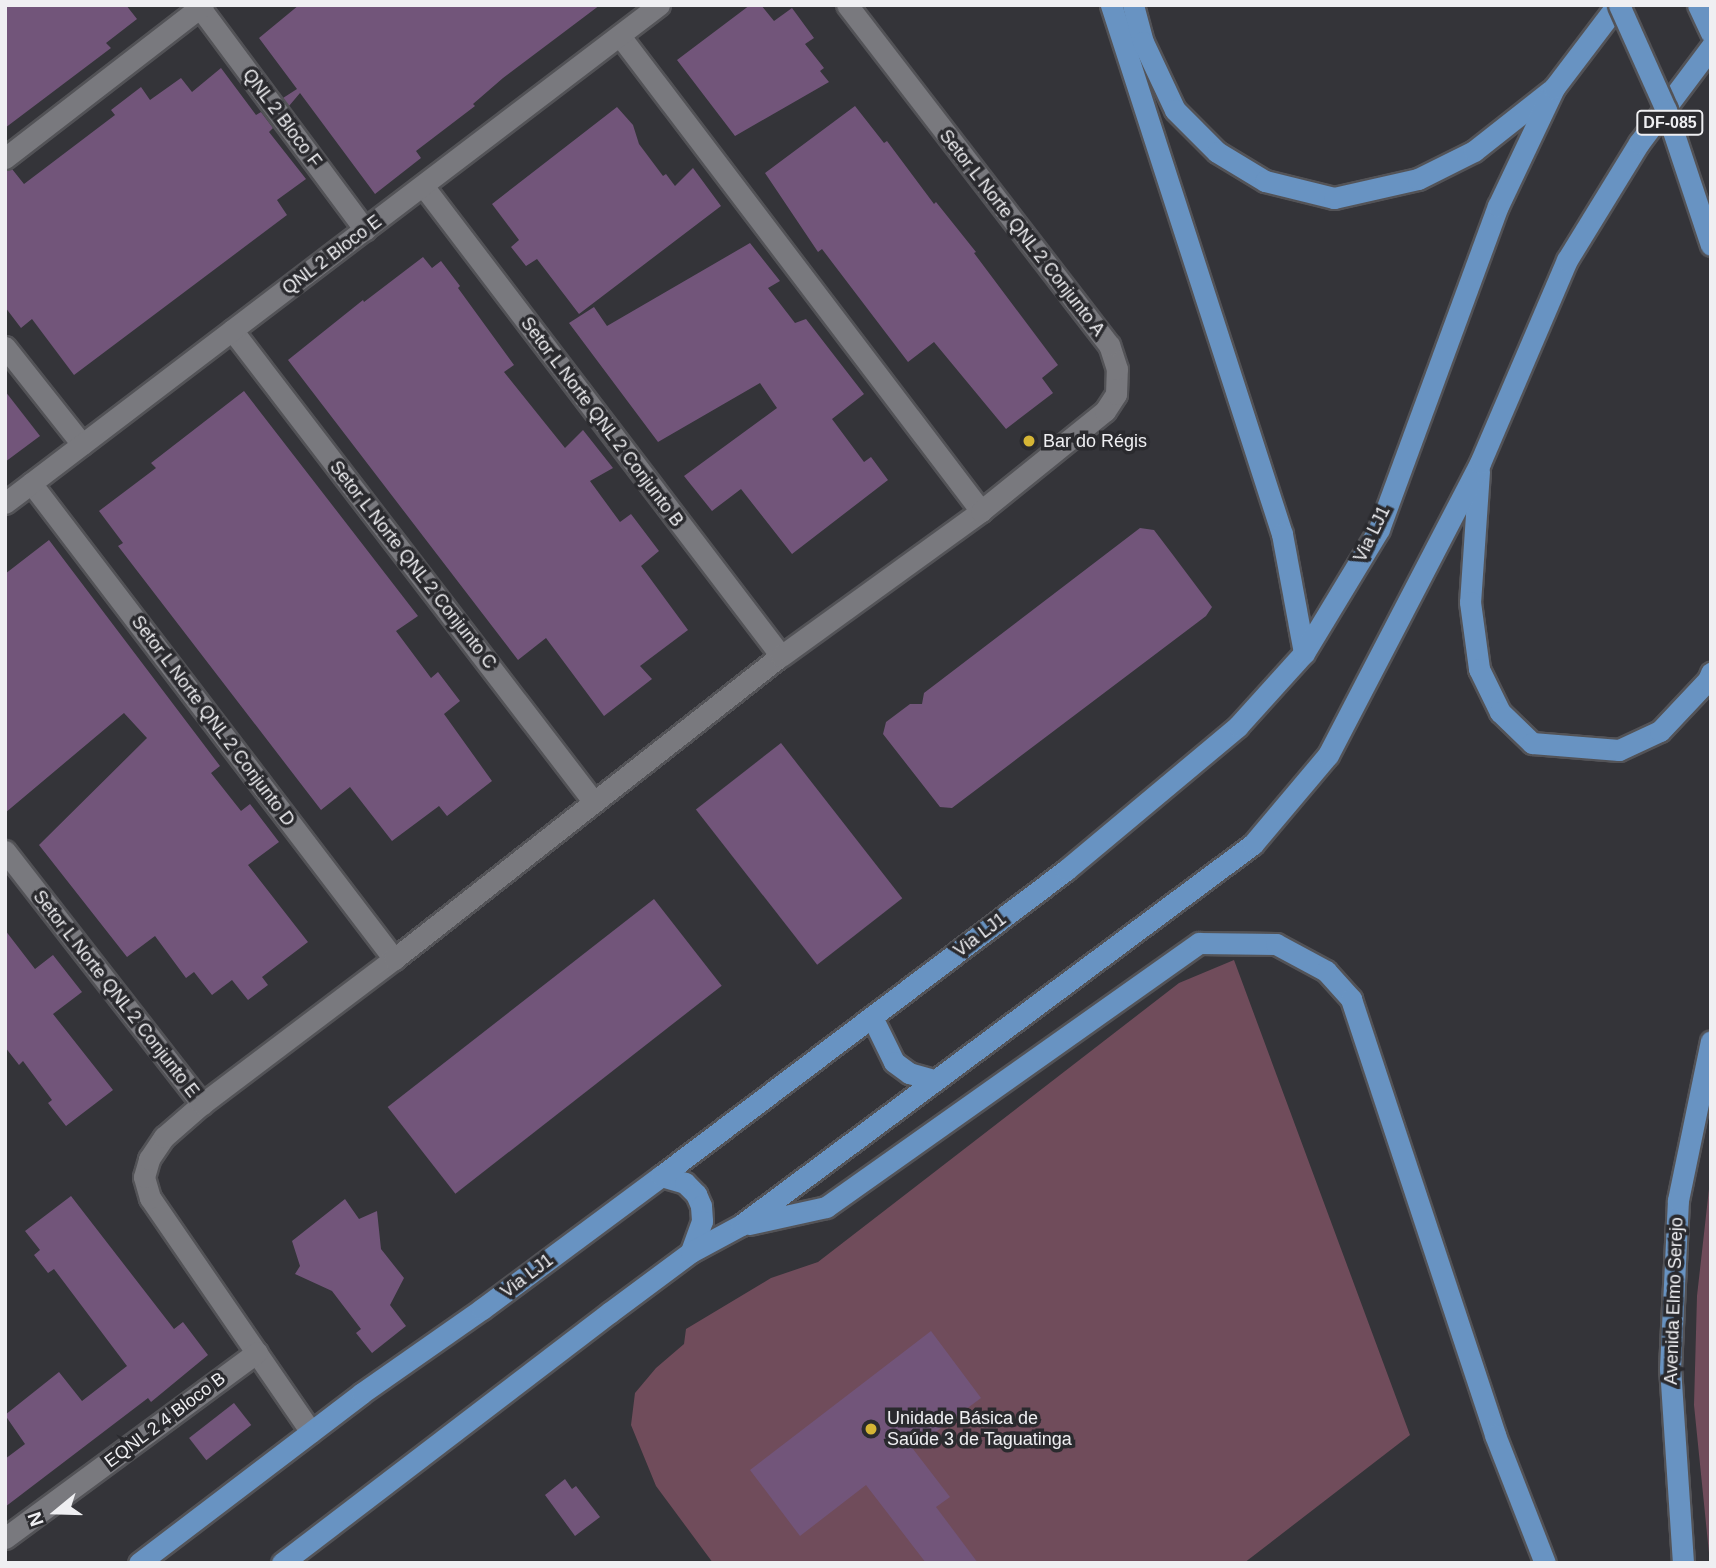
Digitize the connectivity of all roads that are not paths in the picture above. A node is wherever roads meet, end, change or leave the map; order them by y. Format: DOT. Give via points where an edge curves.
graph roads {
  1 [pos="659,5"];
  2 [pos="847,5"];
  3 [pos="1111,5"];
  4 [pos="1133,5"];
  5 [pos="1618,5"];
  6 [pos="1698,5"];
  7 [pos="200,6"];
  8 [pos="1711,33"];
  9 [pos="620,36"];
  10 [pos="1711,47"];
  11 [pos="1554,88"];
  12 [pos="5,158"];
  13 [pos="424,187"];
  14 [pos="365,230"];
  15 [pos="1711,245"];
  16 [pos="232,330"];
  17 [pos="5,347"];
  18 [pos="82,444"];
  19 [pos="1480,463"];
  20 [pos="31,483"];
  21 [pos="5,503"];
  22 [pos="981,511"];
  23 [pos="1304,653"];
  24 [pos="781,656"];
  25 [pos="1711,673"];
  26 [pos="593,801"];
  27 [pos="5,850"];
  28 [pos="394,959"];
  29 [pos="872,1017"];
  30 [pos="1711,1041"];
  31 [pos="934,1080"];
  32 [pos="202,1104"];
  33 [pos="661,1176"];
  34 [pos="741,1226"];
  35 [pos="691,1252"];
  36 [pos="257,1352"];
  37 [pos="312,1432"];
  38 [pos="5,1538"];
  39 [pos="139,1563"];
  40 [pos="282,1563"];
  41 [pos="1545,1563"];
  42 [pos="1684,1563"];
  1 -- 9 [label="street, QNL 2 Bloco E"];
  2 -- 22 [label="street, Setor L Norte QNL 2 Conjunto A" via="1109,345 1117,369 1116,394 1105,411"];
  3 -- 23 [label="main road" via="1282,534"];
  4 -- 11 [label="main road" via="1143,42 1175,110 1217,152 1265,180 1334,198 1418,179 1474,151"];
  5 -- 11 [label="main road"];
  5 -- 15 [label="main road, DF-085, bridge" via="1666,110"];
  6 -- 8 [label="main road"];
  7 -- 12 [label="street"];
  7 -- 14 [label="street, QNL 2 Bloco F"];
  9 -- 13 [label="street, QNL 2 Bloco E"];
  9 -- 22 [label="street"];
  10 -- 19 [label="main road" via="1639,143 1567,260"];
  11 -- 23 [label="main road, Via LJ1" via="1498,206 1379,528"];
  13 -- 14 [label="street, QNL 2 Bloco E"];
  13 -- 24 [label="street, Setor L Norte QNL 2 Conjunto B"];
  14 -- 16 [label="street, QNL 2 Bloco E"];
  16 -- 18 [label="street, QNL 2 Bloco E"];
  16 -- 26 [label="street, Setor L Norte QNL 2 Conjunto C"];
  17 -- 18 [label="street"];
  18 -- 20 [label="street, QNL 2 Bloco E"];
  19 -- 25 [label="main road" via="1470,602 1479,669 1500,712 1532,743 1619,750 1660,731"];
  19 -- 31 [label="main road" via="1328,755 1253,845"];
  20 -- 21 [label="street, QNL 2 Bloco E"];
  20 -- 28 [label="street, Setor L Norte QNL 2 Conjunto D"];
  22 -- 24 [label="street, Setor L Norte QNL 2 Conjunto A"];
  23 -- 29 [label="main road, Via LJ1" via="1238,726 1066,870"];
  24 -- 26 [label="street, Setor L Norte QNL 2 Conjunto A"];
  26 -- 28 [label="street, Setor L Norte QNL 2 Conjunto E"];
  27 -- 32 [label="street, Setor L Norte QNL 2 Conjunto E"];
  28 -- 32 [label="street, Setor L Norte QNL 2 Conjunto E"];
  29 -- 31 [label="main road" via="894,1062 909,1073"];
  29 -- 33 [label="main road, Via LJ1"];
  30 -- 42 [label="main road, Avenida Elmo Serejo" via="1677,1213 1670,1369"];
  31 -- 34 [label="main road"];
  32 -- 36 [label="street, Setor L Norte QNL 2 Conjunto E" via="164,1137 149,1159 144,1177 149,1198"];
  33 -- 35 [label="main road" via="685,1183 701,1206 702,1221"];
  33 -- 37 [label="main road, Via LJ1"];
  34 -- 35 [label="main road"];
  34 -- 41 [label="main road" via="825,1207 1199,943 1276,944 1326,971 1351,999 1495,1435"];
  35 -- 40 [label="main road"];
  36 -- 37 [label="street"];
  36 -- 38 [label="street, EQNL 2 4 Bloco B"];
  37 -- 39 [label="main road, Via LJ1"];
}
